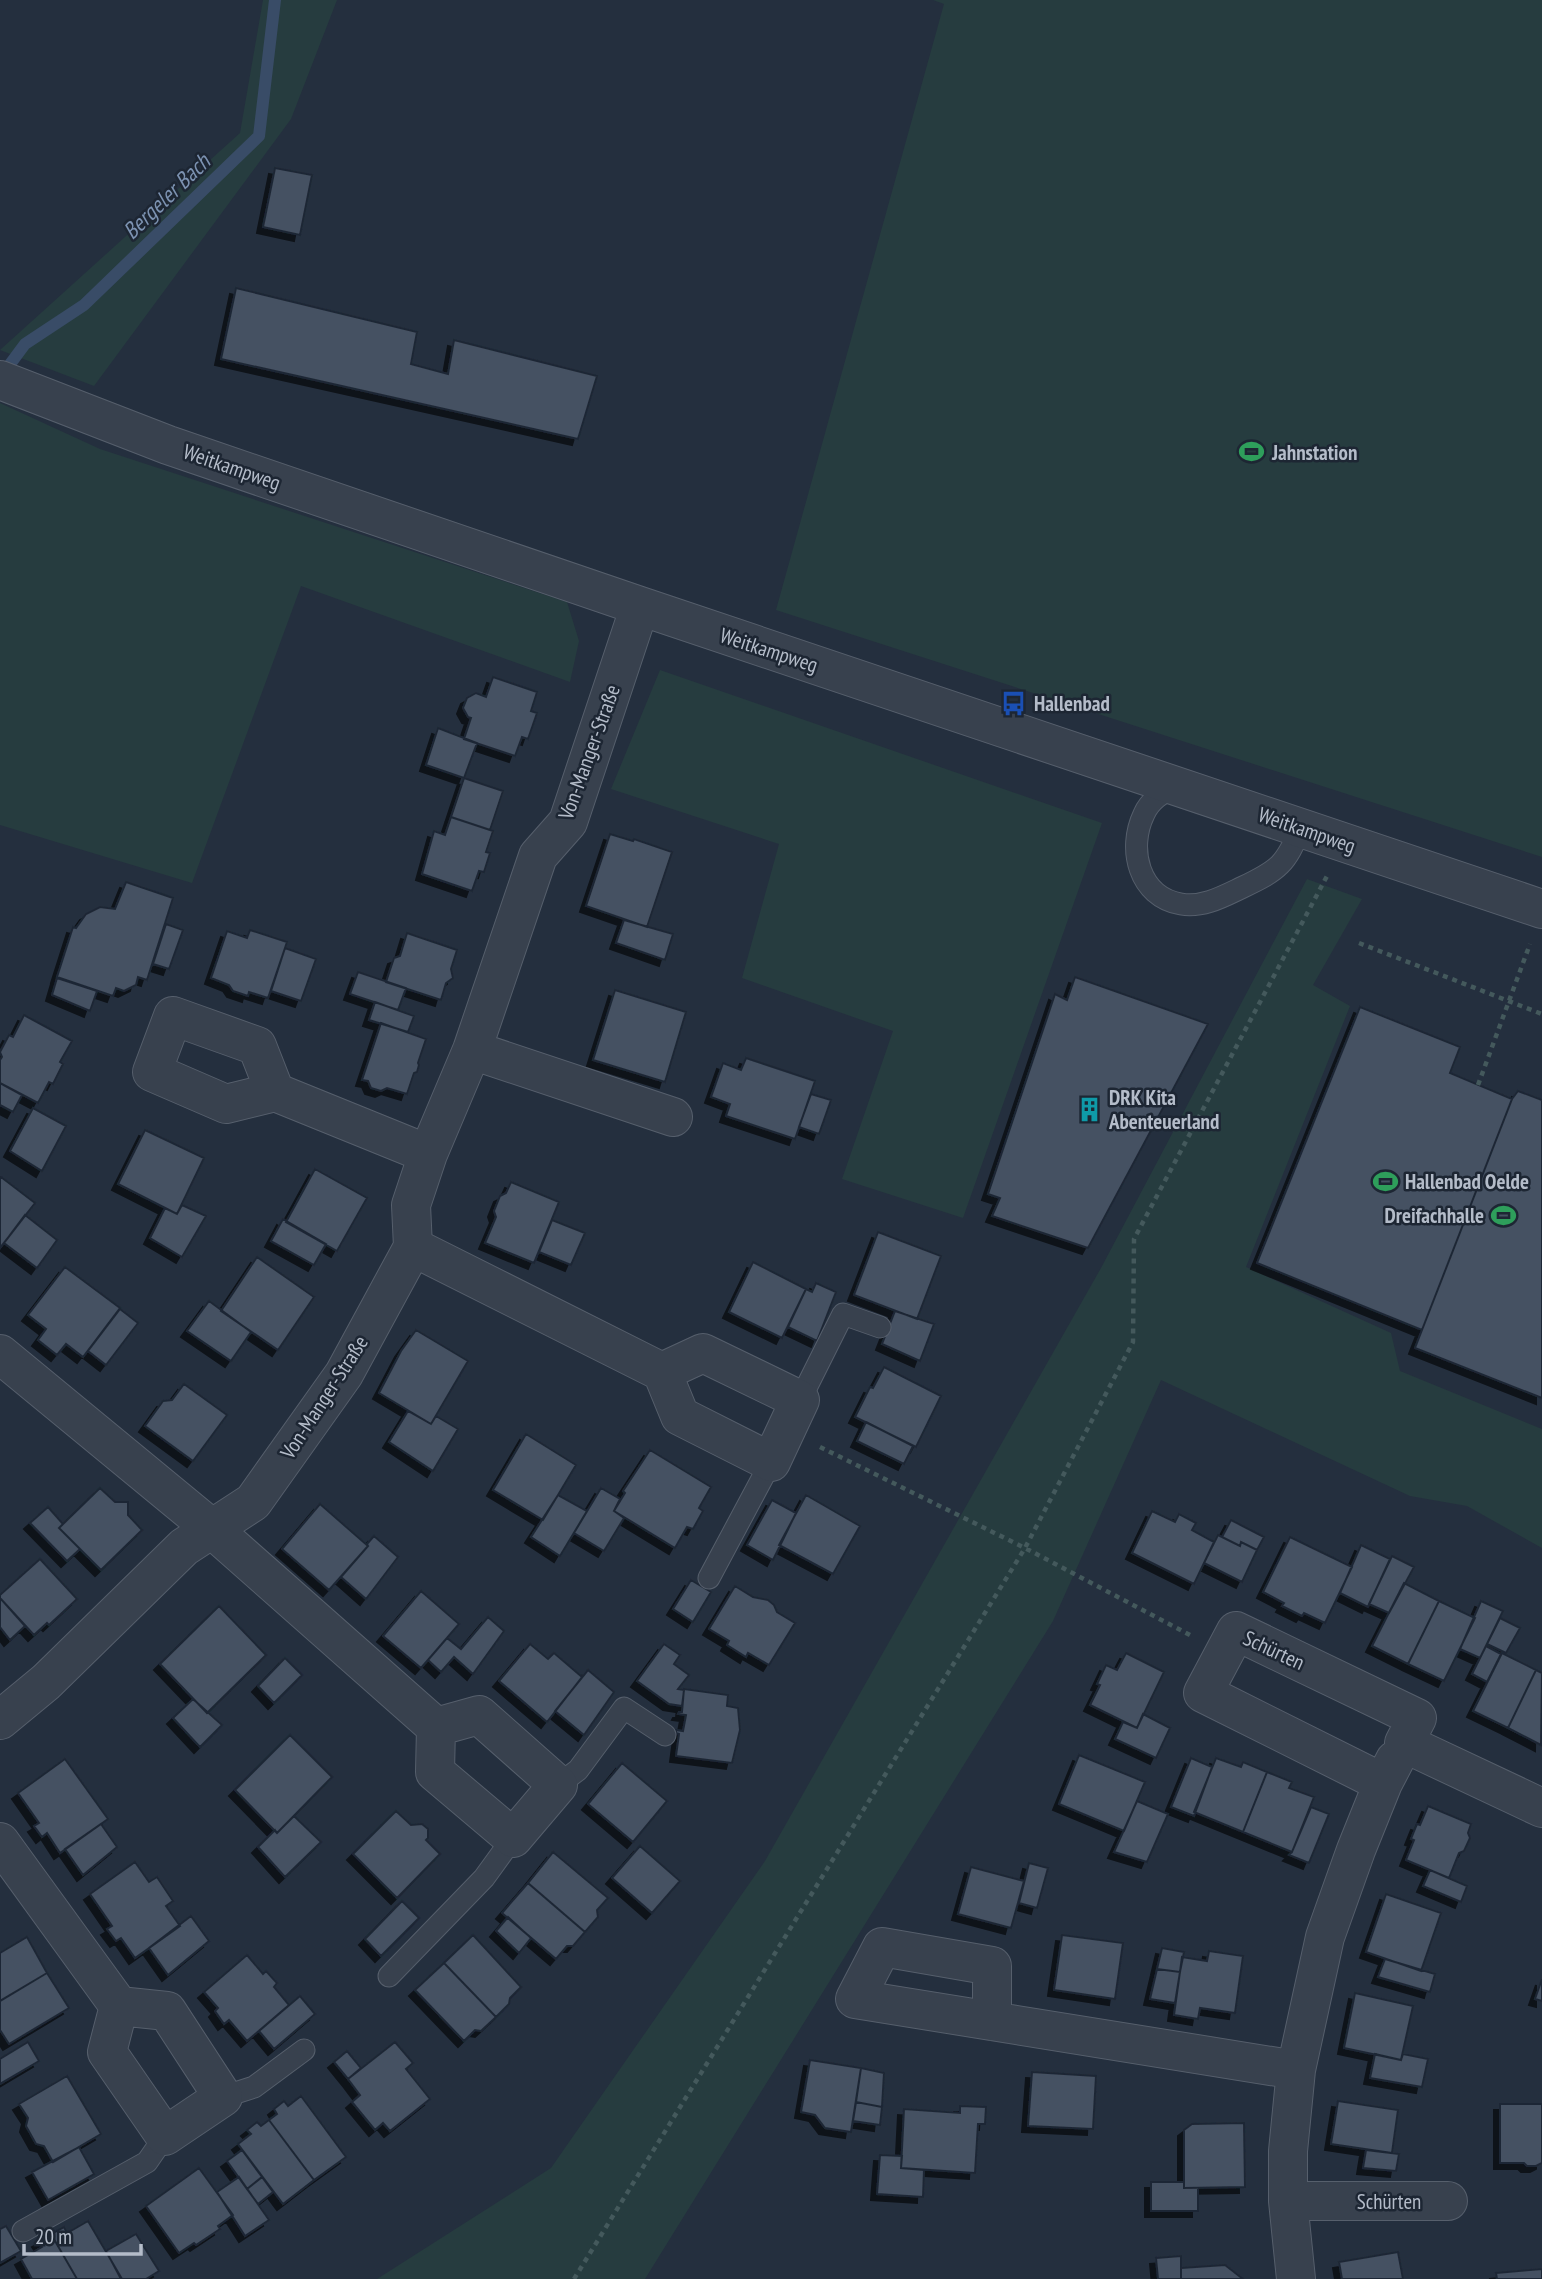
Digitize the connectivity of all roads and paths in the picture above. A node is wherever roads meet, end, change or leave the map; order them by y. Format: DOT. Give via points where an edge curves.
graph roads {
  1 [pos="11,384"];
  2 [pos="639,606"];
  3 [pos="1175,786"];
  4 [pos="1301,827"];
  5 [pos="1345,842"];
  6 [pos="1537,923"];
  7 [pos="1359,943"];
  8 [pos="1509,1002"];
  9 [pos="1542,1014"];
  10 [pos="472,1050"];
  11 [pos="1478,1084"];
  12 [pos="275,1092"];
  13 [pos="673,1117"];
  14 [pos="428,1154"];
  15 [pos="413,1247"];
  16 [pos="880,1327"];
  17 [pos="0,1354"];
  18 [pos="662,1372"];
  19 [pos="786,1431"];
  20 [pos="211,1528"];
  21 [pos="1025,1548"];
  22 [pos="709,1578"];
  23 [pos="1224,1653"];
  24 [pos="0,1720"];
  25 [pos="436,1727"];
  26 [pos="665,1735"];
  27 [pos="1404,1743"];
  28 [pos="1383,1783"];
  29 [pos="558,1785"];
  30 [pos="1542,1808"];
  31 [pos="513,1838"];
  32 [pos="0,1842"];
  33 [pos="389,1976"];
  34 [pos="119,2006"];
  35 [pos="992,2021"];
  36 [pos="304,2050"];
  37 [pos="1296,2070"];
  38 [pos="223,2097"];
  39 [pos="165,2136"];
  40 [pos="1448,2201"];
  41 [pos="1288,2202"];
  42 [pos="23,2231"];
  43 [pos="574,2279"];
  44 [pos="1296,2279"];
  1 -- 2 [label="street, Weitkampweg" via="168,445"];
  2 -- 3 [label="street, Weitkampweg"];
  2 -- 10 [label="street, Von-Manger-Straße" via="568,822 538,856"];
  3 -- 4 [label="street, Weitkampweg"];
  3 -- 4 [label="lane" via="1156,797 1144,814 1136,841 1137,863 1158,895 1181,904 1212,901 1267,876 1283,864"];
  4 -- 5 [label="street, Weitkampweg"];
  5 -- 6 [label="street, Weitkampweg"];
  5 -- 21 [label="path" via="1134,1239 1133,1342"];
  6 -- 8 [label="path"];
  7 -- 8 [label="path"];
  8 -- 9 [label="path"];
  8 -- 11 [label="path"];
  10 -- 13 [label="street"];
  10 -- 14 [label="street, Von-Manger-Straße"];
  12 -- 14 [label="street"];
  14 -- 15 [label="street, Von-Manger-Straße" via="411,1205"];
  15 -- 18 [label="street"];
  15 -- 20 [label="street, Von-Manger-Straße" via="344,1374 253,1502"];
  16 -- 19 [label="lane" via="843,1314"];
  17 -- 20 [label="street"];
  18 -- 19 [label="street" via="680,1416"];
  18 -- 19 [label="street" via="703,1353"];
  19 -- 21 [label="path"];
  19 -- 22 [label="lane"];
  20 -- 24 [label="street, Von-Manger-Straße" via="184,1547 46,1682"];
  20 -- 25 [label="street"];
  21 -- 23 [label="path"];
  21 -- 43 [label="path"];
  23 -- 27 [label="street, Schürten" via="1236,1631 1417,1718"];
  23 -- 28 [label="street, Schürten" via="1203,1693"];
  25 -- 29 [label="street" via="479,1715"];
  25 -- 31 [label="street" via="435,1772"];
  26 -- 29 [label="lane" via="624,1708 578,1770"];
  27 -- 28 [label="street, Schürten"];
  27 -- 30 [label="street"];
  28 -- 37 [label="street, Schürten" via="1325,1937"];
  29 -- 31 [label="street"];
  31 -- 33 [label="lane" via="484,1878"];
  32 -- 34 [label="street"];
  34 -- 38 [label="street" via="167,2011"];
  34 -- 39 [label="street" via="107,2052"];
  35 -- 37 [label="street"];
  36 -- 38 [label="lane" via="254,2087"];
  37 -- 41 [label="street, Schürten"];
  38 -- 39 [label="street"];
  39 -- 42 [label="lane" via="147,2162"];
  40 -- 41 [label="street, Schürten"];
  41 -- 44 [label="street, Schürten"];
}
